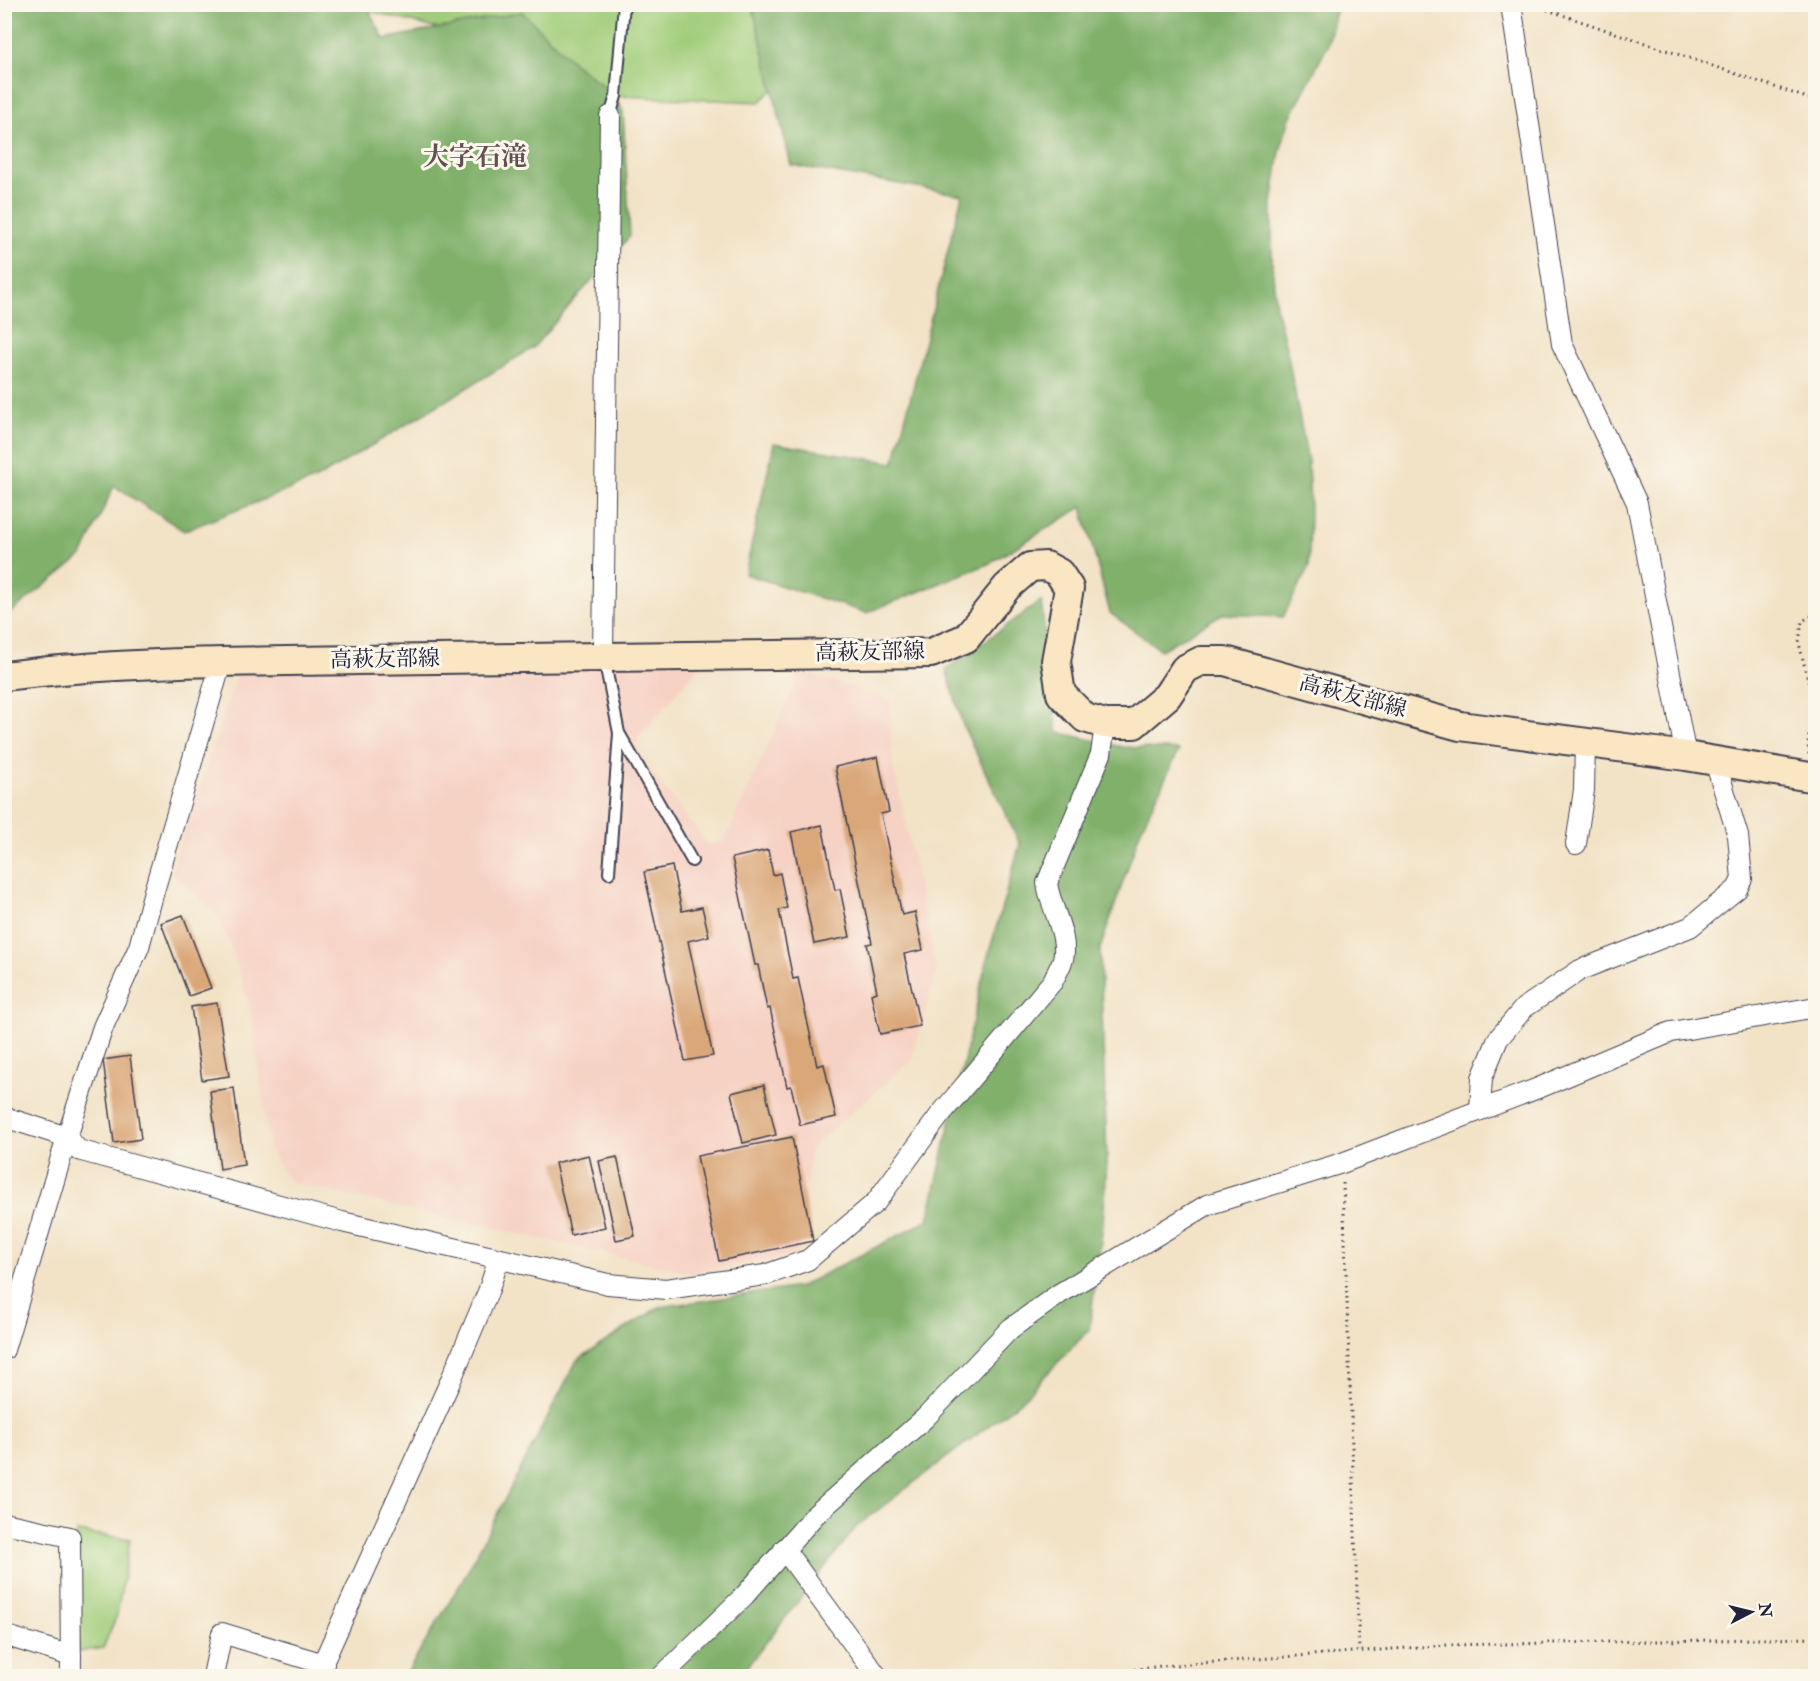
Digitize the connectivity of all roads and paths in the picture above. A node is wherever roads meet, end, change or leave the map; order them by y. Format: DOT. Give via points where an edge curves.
graph roads {
  1 [pos="624,4"];
  2 [pos="1511,4"];
  3 [pos="1530,4"];
  4 [pos="1815,101"];
  5 [pos="610,116"];
  6 [pos="1815,614"];
  7 [pos="603,654"];
  8 [pos="221,663"];
  9 [pos="4,676"];
  10 [pos="1105,724"];
  11 [pos="619,733"];
  12 [pos="1585,742"];
  13 [pos="1686,756"];
  14 [pos="1714,760"];
  15 [pos="1814,777"];
  16 [pos="1576,844"];
  17 [pos="692,861"];
  18 [pos="609,873"];
  19 [pos="1815,1007"];
  20 [pos="1480,1109"];
  21 [pos="4,1117"];
  22 [pos="67,1137"];
  23 [pos="1342,1163"];
  24 [pos="499,1259"];
  25 [pos="4,1350"];
  26 [pos="4,1523"];
  27 [pos="784,1549"];
  28 [pos="4,1635"];
  29 [pos="1815,1638"];
  30 [pos="1359,1651"];
  31 [pos="71,1656"];
  32 [pos="321,1670"];
  33 [pos="71,1677"];
  34 [pos="213,1677"];
  35 [pos="663,1677"];
  36 [pos="877,1677"];
  37 [pos="1087,1677"];
  1 -- 5 [label="lane" via="616,96"];
  2 -- 13 [label="street" via="1562,344 1637,503"];
  3 -- 4 [label="path"];
  5 -- 7 [label="street"];
  6 -- 15 [label="path" via="1802,621 1798,644 1812,697 1808,745"];
  7 -- 8 [label="main road, 高萩友部線"];
  7 -- 10 [label="main road, 高萩友部線" via="931,653 966,638 1007,587 1030,567 1046,566 1059,573 1069,588 1056,661 1061,694 1085,718"];
  7 -- 11 [label="lane"];
  8 -- 9 [label="main road, 高萩友部線"];
  8 -- 22 [label="street" via="139,947 103,1027"];
  10 -- 12 [label="main road, 高萩友部線" via="1134,724 1167,696 1185,669 1201,661 1225,661 1460,726"];
  10 -- 24 [label="street" via="1101,754 1047,884 1065,942 1063,959 1053,981 940,1115 876,1202 808,1260 765,1275 666,1289 608,1284"];
  11 -- 17 [label="lane"];
  11 -- 18 [label="lane"];
  12 -- 13 [label="main road, 高萩友部線"];
  12 -- 16 [label="street" via="1584,790"];
  13 -- 14 [label="main road, 高萩友部線"];
  14 -- 15 [label="main road, 高萩友部線"];
  14 -- 20 [label="street" via="1738,836 1742,879 1737,889 1690,927 1580,970 1524,1008 1498,1039 1482,1078"];
  19 -- 20 [label="street" via="1671,1032"];
  20 -- 23 [label="street"];
  21 -- 22 [label="street"];
  22 -- 24 [label="street" via="78,1150 342,1222"];
  22 -- 25 [label="street"];
  23 -- 27 [label="street" via="1206,1204 1059,1294 1010,1329 925,1418 815,1515"];
  23 -- 30 [label="path"];
  24 -- 32 [label="street" via="450,1382"];
  26 -- 31 [label="street" via="70,1537"];
  27 -- 35 [label="street" via="745,1595"];
  27 -- 36 [label="street"];
  28 -- 31 [label="street"];
  29 -- 30 [label="path" via="1448,1645"];
  30 -- 37 [label="path" via="1161,1666"];
  31 -- 33 [label="street"];
  32 -- 34 [label="street" via="222,1633"];
}
